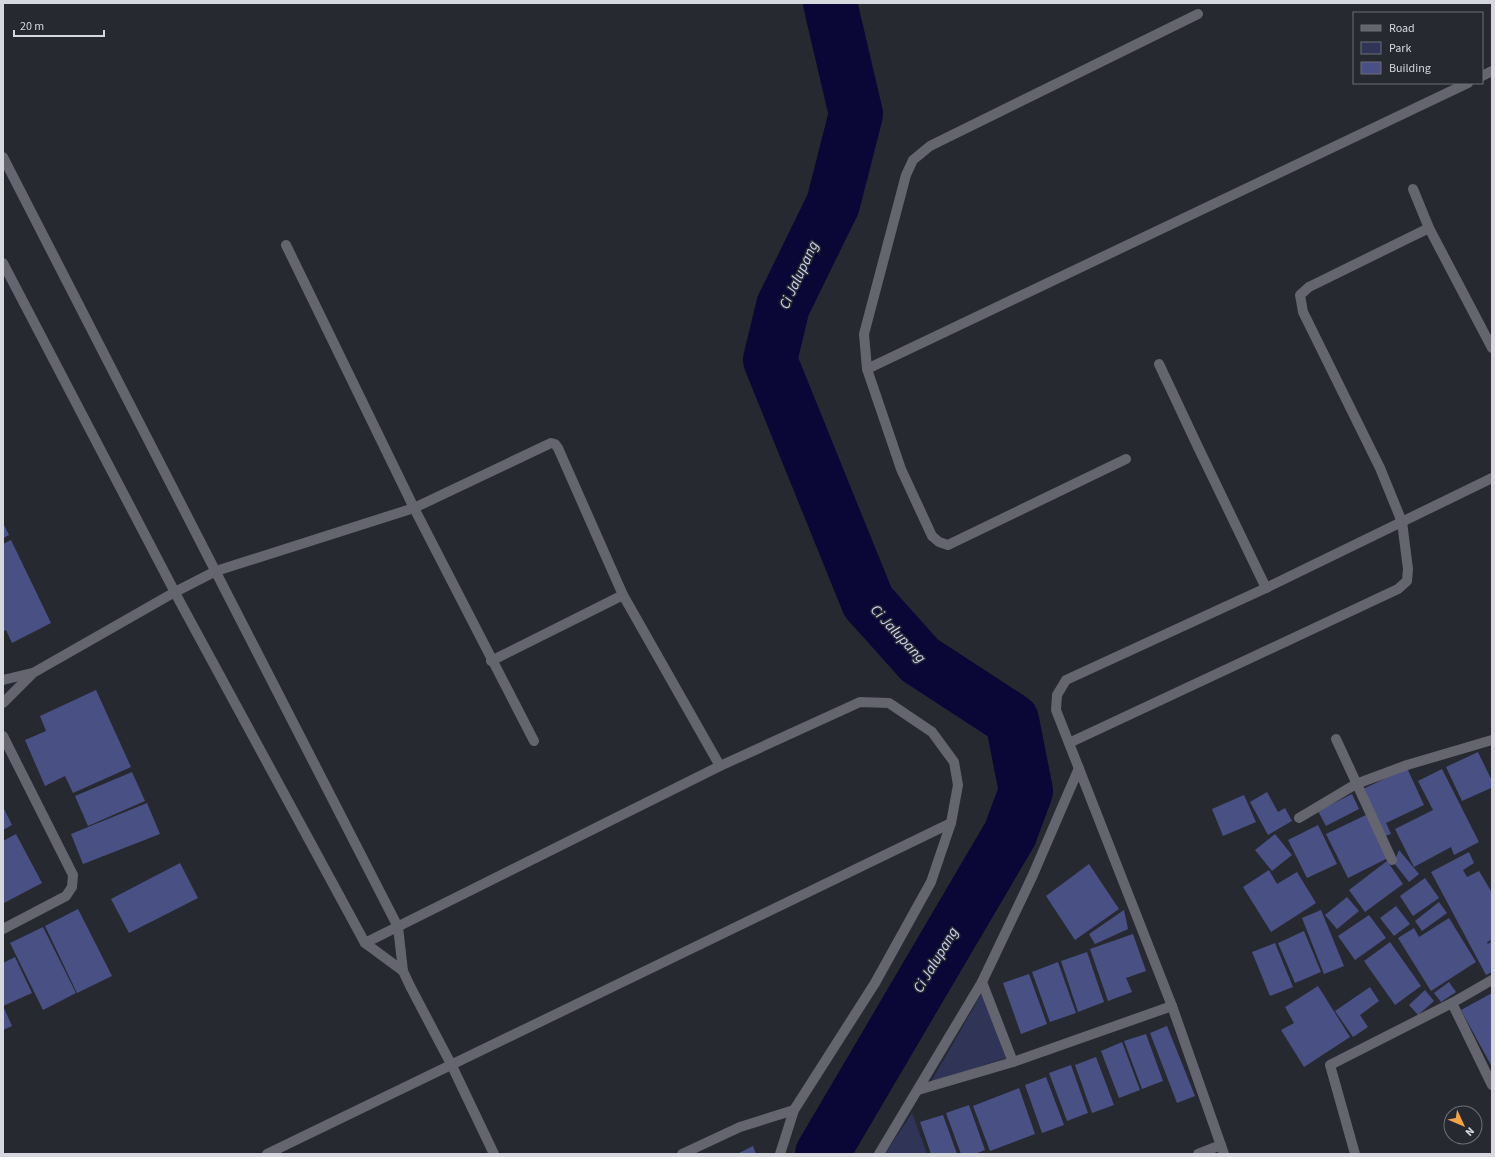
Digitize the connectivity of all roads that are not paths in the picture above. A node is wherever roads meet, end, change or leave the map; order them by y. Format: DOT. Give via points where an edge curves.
graph roads {
  1 [pos="1198,14"];
  2 [pos="1492,71"];
  3 [pos="1483,76"];
  4 [pos="1466,84"];
  5 [pos="3,157"];
  6 [pos="1413,189"];
  7 [pos="1429,228"];
  8 [pos="286,245"];
  9 [pos="3,263"];
  10 [pos="1492,348"];
  11 [pos="1159,364"];
  12 [pos="867,369"];
  13 [pos="1126,459"];
  14 [pos="1492,478"];
  15 [pos="414,508"];
  16 [pos="1402,522"];
  17 [pos="216,571"];
  18 [pos="1266,588"];
  19 [pos="175,592"];
  20 [pos="622,595"];
  21 [pos="491,661"];
  22 [pos="33,673"];
  23 [pos="3,680"];
  24 [pos="3,703"];
  25 [pos="3,736"];
  26 [pos="1336,739"];
  27 [pos="1492,740"];
  28 [pos="534,741"];
  29 [pos="1070,743"];
  30 [pos="720,766"];
  31 [pos="1079,768"];
  32 [pos="1356,784"];
  33 [pos="1299,818"];
  34 [pos="951,823"];
  35 [pos="1392,860"];
  36 [pos="398,927"];
  37 [pos="3,929"];
  38 [pos="365,943"];
  39 [pos="403,971"];
  40 [pos="1492,980"];
  41 [pos="982,982"];
  42 [pos="1452,1003"];
  43 [pos="1172,1006"];
  44 [pos="1013,1062"];
  45 [pos="452,1066"];
  46 [pos="1492,1085"];
  47 [pos="918,1090"];
  48 [pos="794,1110"];
  49 [pos="1222,1150"];
  50 [pos="267,1154"];
  51 [pos="494,1154"];
  52 [pos="682,1154"];
  53 [pos="780,1154"];
  54 [pos="878,1154"];
  55 [pos="1198,1154"];
  56 [pos="1355,1154"];
  1 -- 12 [label="street" via="930,146 913,160 906,175 864,334"];
  2 -- 3 [label="street"];
  4 -- 12 [label="street"];
  5 -- 17 [label="street"];
  6 -- 7 [label="street"];
  7 -- 10 [label="street"];
  7 -- 16 [label="street" via="1309,287 1300,296 1304,312 1380,468"];
  8 -- 15 [label="street"];
  9 -- 19 [label="street"];
  11 -- 18 [label="street"];
  12 -- 13 [label="street" via="901,469 932,536 939,542 948,545"];
  14 -- 16 [label="street"];
  15 -- 17 [label="street"];
  15 -- 20 [label="street" via="551,443 556,444"];
  15 -- 21 [label="street"];
  16 -- 18 [label="street"];
  16 -- 29 [label="street" via="1408,569 1407,581 1398,589"];
  17 -- 19 [label="street"];
  17 -- 36 [label="street"];
  18 -- 29 [label="street" via="1066,680 1057,695 1056,710"];
  19 -- 22 [label="street"];
  19 -- 38 [label="street"];
  20 -- 21 [label="street"];
  20 -- 30 [label="street"];
  21 -- 28 [label="street"];
  22 -- 23 [label="street"];
  22 -- 24 [label="street"];
  25 -- 37 [label="street" via="74,875 72,887 66,896"];
  26 -- 32 [label="street"];
  27 -- 32 [label="street" via="1406,765"];
  29 -- 31 [label="street"];
  30 -- 34 [label="street" via="860,702 889,702 932,732 954,762 958,785"];
  30 -- 36 [label="street"];
  31 -- 41 [label="street" via="1032,877"];
  31 -- 43 [label="street"];
  32 -- 33 [label="street"];
  32 -- 35 [label="street"];
  34 -- 45 [label="street"];
  34 -- 48 [label="street" via="931,882 875,983"];
  36 -- 38 [label="street"];
  36 -- 39 [label="street"];
  38 -- 39 [label="street"];
  39 -- 45 [label="street"];
  40 -- 42 [label="street"];
  41 -- 44 [label="street"];
  41 -- 47 [label="street"];
  42 -- 46 [label="street"];
  42 -- 56 [label="street" via="1330,1065"];
  43 -- 44 [label="street"];
  43 -- 49 [label="street"];
  44 -- 47 [label="street"];
  45 -- 50 [label="street"];
  45 -- 51 [label="street"];
  47 -- 54 [label="street"];
  48 -- 52 [label="street" via="740,1127"];
  48 -- 53 [label="street"];
  49 -- 55 [label="street"];
}
